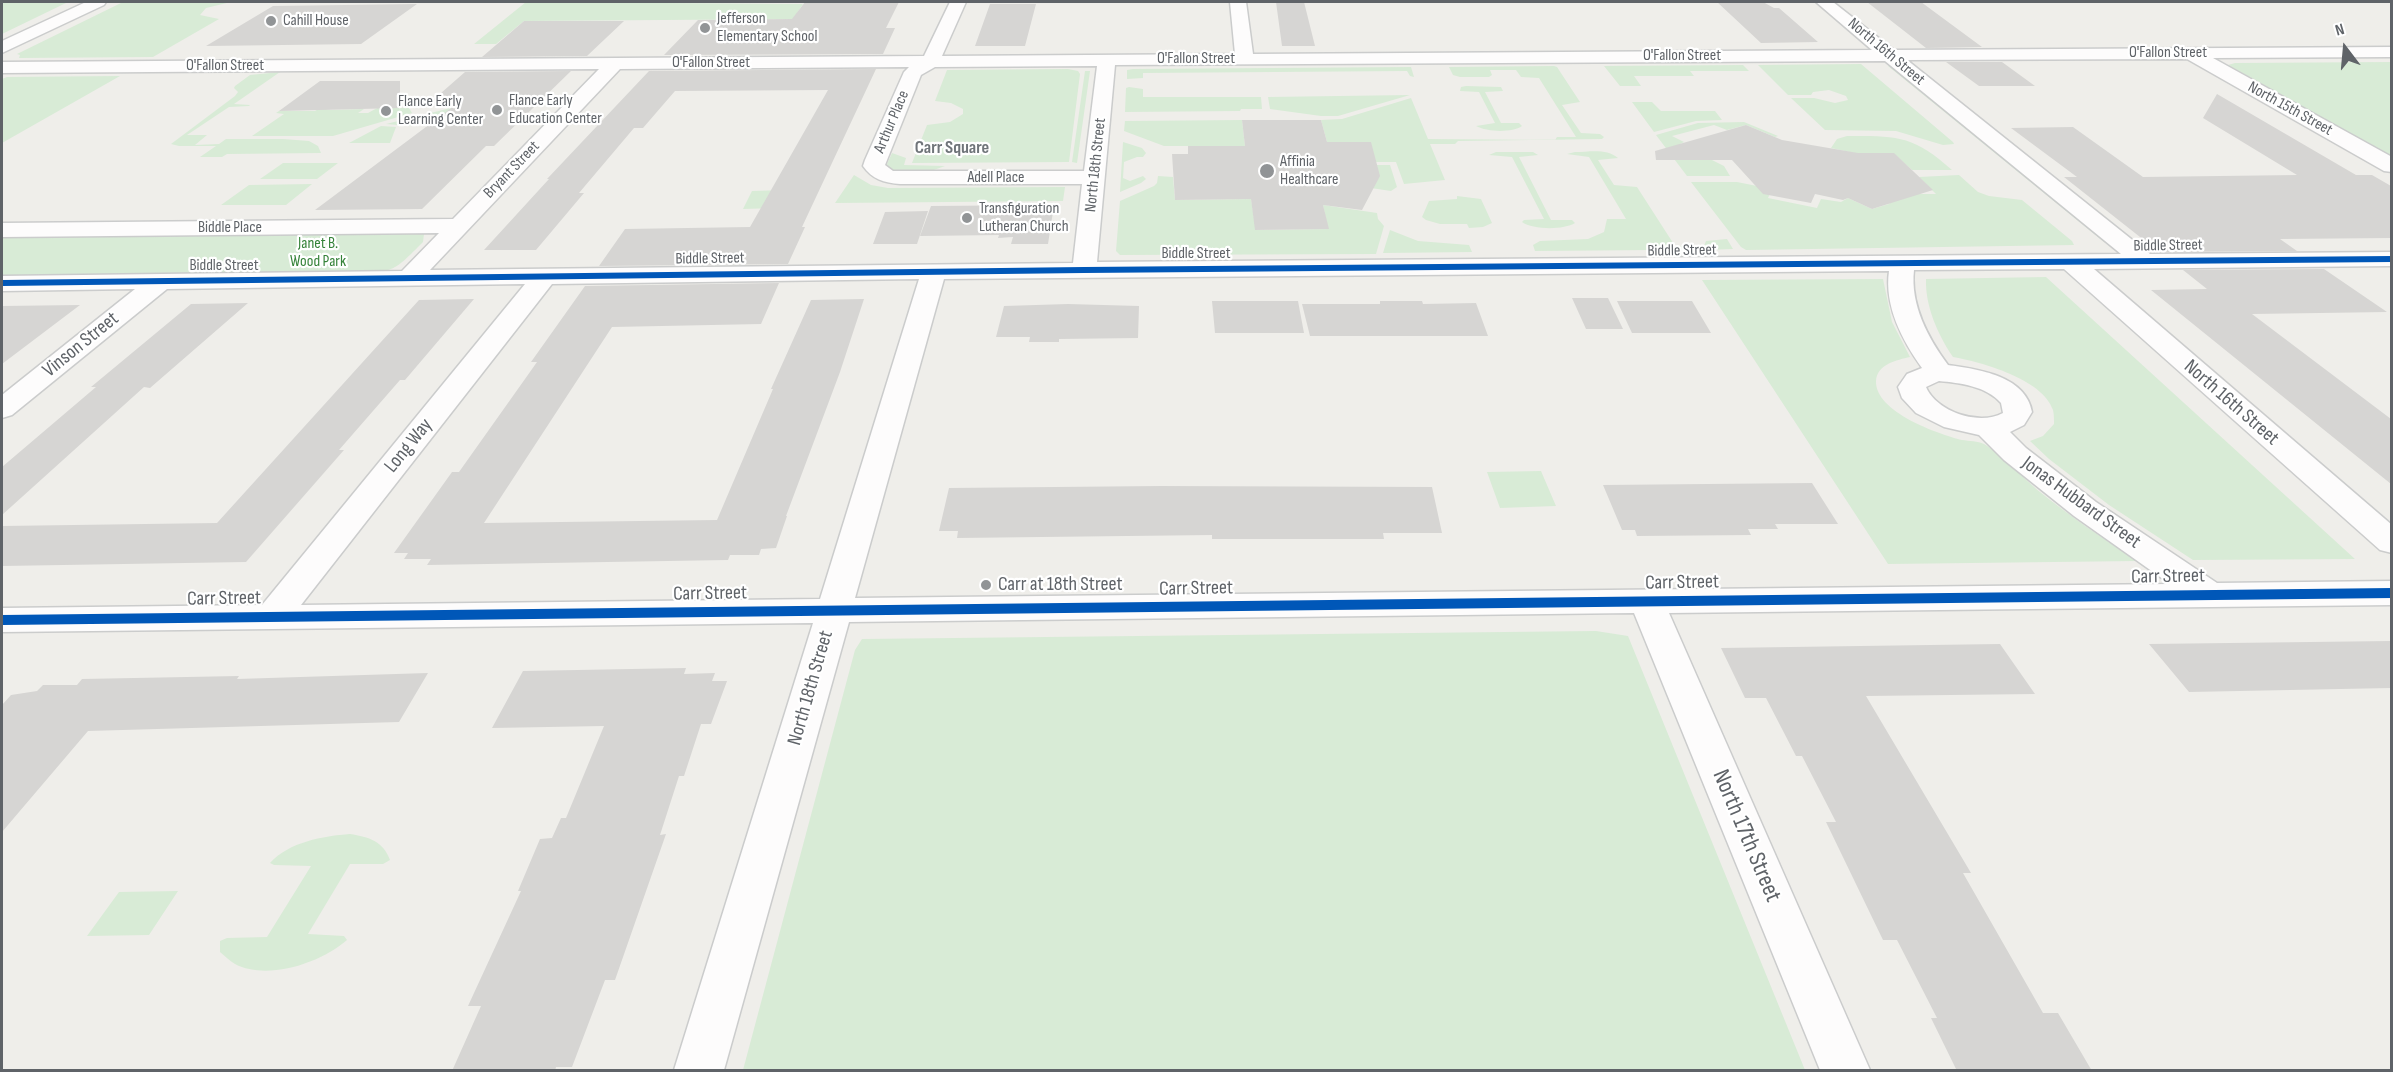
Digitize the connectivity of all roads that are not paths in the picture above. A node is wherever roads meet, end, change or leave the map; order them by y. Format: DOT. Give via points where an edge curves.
graph roads {
  1 [pos="98,2"];
  2 [pos="957,2"];
  3 [pos="1238,2"];
  4 [pos="1816,5"];
  5 [pos="2,48"];
  6 [pos="2391,52"];
  7 [pos="2189,53"];
  8 [pos="1866,55"];
  9 [pos="1888,55"];
  10 [pos="1245,58"];
  11 [pos="1107,59"];
  12 [pos="932,61"];
  13 [pos="615,63"];
  14 [pos="2,67"];
  15 [pos="2391,166"];
  16 [pos="1094,177"];
  17 [pos="897,178"];
  18 [pos="459,226"];
  19 [pos="2,230"];
  20 [pos="2391,259"];
  21 [pos="2118,261"];
  22 [pos="2144,261"];
  23 [pos="2071,262"];
  24 [pos="1902,264"];
  25 [pos="1084,270"];
  26 [pos="934,272"];
  27 [pos="545,276"];
  28 [pos="410,277"];
  29 [pos="161,281"];
  30 [pos="2,283"];
  31 [pos="1939,373"];
  32 [pos="2,409"];
  33 [pos="1987,426"];
  34 [pos="2391,543"];
  35 [pos="2391,593"];
  36 [pos="2210,595"];
  37 [pos="1646,602"];
  38 [pos="834,611"];
  39 [pos="273,616"];
  40 [pos="3,621"];
  41 [pos="699,1071"];
  42 [pos="1845,1071"];
  1 -- 5 [label="street"];
  2 -- 12 [label="street"];
  3 -- 10 [label="street"];
  4 -- 8 [label="street, North 16th Street"];
  4 -- 9 [label="street, North 16th Street"];
  6 -- 7 [label="street, O'Fallon Street"];
  7 -- 9 [label="street, O'Fallon Street"];
  7 -- 15 [label="street, North 15th Street"];
  8 -- 9 [label="street, O'Fallon Street"];
  8 -- 10 [label="street, O'Fallon Street"];
  8 -- 21 [label="street, North 16th Street"];
  9 -- 22 [label="street, North 16th Street"];
  10 -- 11 [label="street, O'Fallon Street"];
  11 -- 12 [label="street, O'Fallon Street"];
  11 -- 16 [label="street, North 18th Street"];
  12 -- 13 [label="street, O'Fallon Street"];
  12 -- 17 [label="street, Arthur Place" via="914,72 874,166 885,176"];
  13 -- 14 [label="street, O'Fallon Street"];
  13 -- 18 [label="street, Bryant Street"];
  16 -- 17 [label="street, Adell Place"];
  16 -- 25 [label="street, North 18th Street"];
  18 -- 19 [label="street, Biddle Place"];
  18 -- 28 [label="street, Bryant Street"];
  20 -- 22 [label="street, Biddle Street"];
  21 -- 22 [label="street, Biddle Street"];
  21 -- 23 [label="street, Biddle Street"];
  23 -- 24 [label="street, Biddle Street"];
  23 -- 34 [label="street, North 16th Street"];
  24 -- 25 [label="street, Biddle Street"];
  24 -- 31 [label="street" via="1900,282 1908,317 1916,338"];
  25 -- 26 [label="street, Biddle Street"];
  26 -- 27 [label="street, Biddle Street"];
  26 -- 38 [label="street, North 18th Street"];
  27 -- 28 [label="street, Biddle Street"];
  27 -- 39 [label="street, Long Way"];
  28 -- 29 [label="street, Biddle Street"];
  29 -- 30 [label="street, Biddle Street"];
  29 -- 32 [label="street, Vinson Street"];
  31 -- 33 [label="street" via="1916,380 1913,395 1920,404 1948,419"];
  31 -- 33 [label="street" via="1979,379 2012,398 2018,407 2017,415 2011,421"];
  33 -- 36 [label="street, Jonas Hubbard Street" via="2015,454 2085,509"];
  35 -- 36 [label="street, Carr Street"];
  36 -- 37 [label="street, Carr Street"];
  37 -- 38 [label="street, Carr Street"];
  37 -- 42 [label="street, North 17th Street"];
  38 -- 39 [label="street, Carr Street"];
  38 -- 41 [label="street, North 18th Street"];
  39 -- 40 [label="street, Carr Street"];
}
